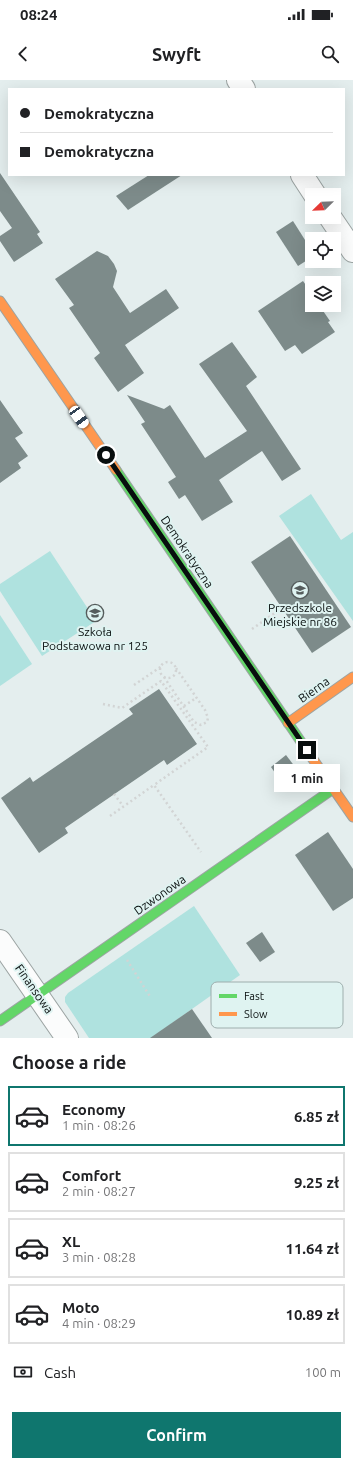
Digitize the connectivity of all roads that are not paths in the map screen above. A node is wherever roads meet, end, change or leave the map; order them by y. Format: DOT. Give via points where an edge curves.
graph roads {
  1 [pos="303,176"];
  2 [pos="310,188"];
  3 [pos="335,224"];
  4 [pos="353,251"];
  5 [pos="0,301"];
  6 [pos="353,677"];
  7 [pos="288,723"];
  8 [pos="333,789"];
  9 [pos="353,817"];
  10 [pos="0,941"];
  11 [pos="38,995"];
  12 [pos="0,1021"];
  13 [pos="67,1038"];
  1 -- 2 [label="street"];
  3 -- 4 [label="street"];
  5 -- 7 [label="street, Demokratyczna"];
  6 -- 7 [label="street, Bierna"];
  7 -- 8 [label="street, Demokratyczna"];
  8 -- 9 [label="street, Demokratyczna"];
  8 -- 11 [label="street, Dzwonowa"];
  10 -- 11 [label="street, Finansowa"];
  11 -- 12 [label="street, Dzwonowa"];
  11 -- 13 [label="street, Finansowa"];
}
